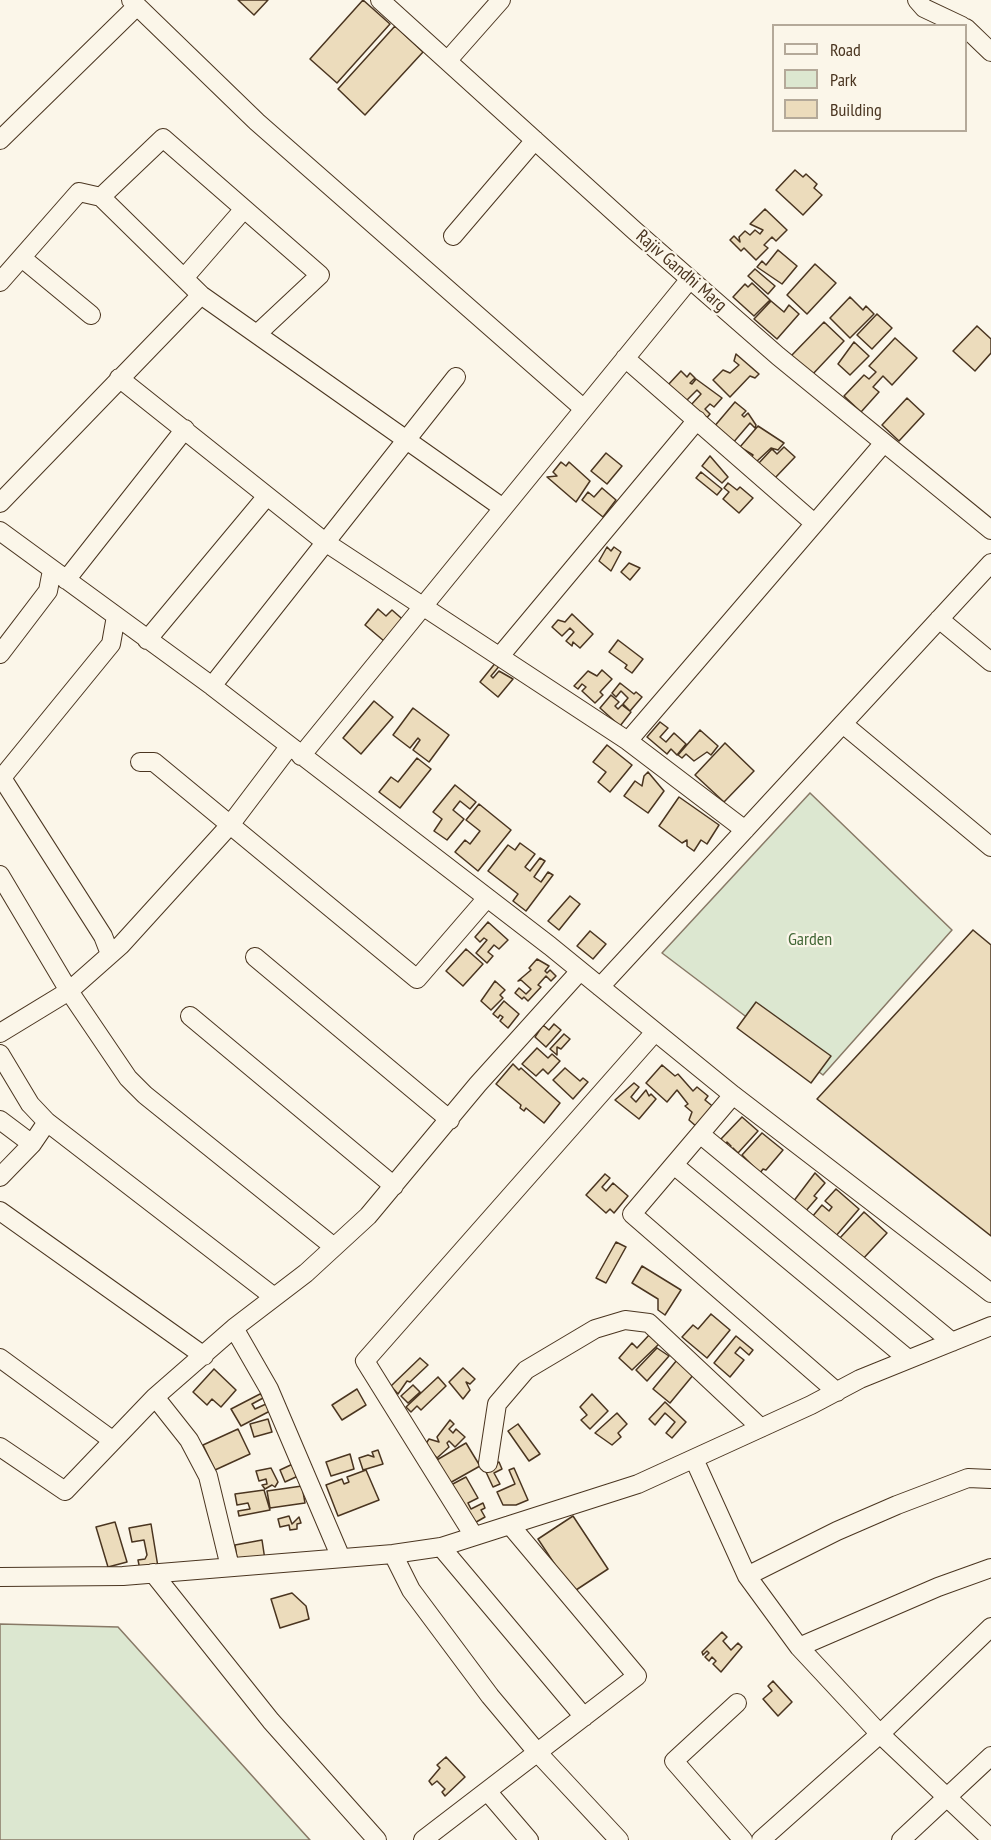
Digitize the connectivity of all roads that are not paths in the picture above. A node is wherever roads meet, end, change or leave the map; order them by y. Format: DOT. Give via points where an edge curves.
graph roads {
  1 [pos="501,0"];
  2 [pos="917,0"];
  3 [pos="382,1"];
  4 [pos="134,3"];
  5 [pos="958,24"];
  6 [pos="967,29"];
  7 [pos="991,52"];
  8 [pos="448,60"];
  9 [pos="0,140"];
  10 [pos="535,140"];
  11 [pos="101,197"];
  12 [pos="244,209"];
  13 [pos="453,236"];
  14 [pos="22,258"];
  15 [pos="184,278"];
  16 [pos="690,279"];
  17 [pos="0,282"];
  18 [pos="201,295"];
  19 [pos="91,315"];
  20 [pos="257,334"];
  21 [pos="625,358"];
  22 [pos="456,377"];
  23 [pos="119,378"];
  24 [pos="584,409"];
  25 [pos="697,420"];
  26 [pos="185,429"];
  27 [pos="407,440"];
  28 [pos="883,444"];
  29 [pos="267,496"];
  30 [pos="0,503"];
  31 [pos="503,508"];
  32 [pos="814,523"];
  33 [pos="991,530"];
  34 [pos="0,531"];
  35 [pos="325,542"];
  36 [pos="991,562"];
  37 [pos="59,575"];
  38 [pos="422,607"];
  39 [pos="116,616"];
  40 [pos="939,619"];
  41 [pos="147,640"];
  42 [pos="0,654"];
  43 [pos="500,656"];
  44 [pos="991,662"];
  45 [pos="212,686"];
  46 [pos="843,724"];
  47 [pos="628,741"];
  48 [pos="295,752"];
  49 [pos="140,762"];
  50 [pos="1,779"];
  51 [pos="230,825"];
  52 [pos="745,830"];
  53 [pos="991,847"];
  54 [pos="0,875"];
  55 [pos="487,898"];
  56 [pos="110,954"];
  57 [pos="255,957"];
  58 [pos="580,970"];
  59 [pos="600,987"];
  60 [pos="69,991"];
  61 [pos="190,1016"];
  62 [pos="656,1032"];
  63 [pos="0,1033"];
  64 [pos="0,1054"];
  65 [pos="733,1095"];
  66 [pos="0,1120"];
  67 [pos="450,1120"];
  68 [pos="47,1122"];
  69 [pos="700,1134"];
  70 [pos="33,1144"];
  71 [pos="674,1165"];
  72 [pos="0,1177"];
  73 [pos="394,1186"];
  74 [pos="0,1211"];
  75 [pos="334,1247"];
  76 [pos="991,1293"];
  77 [pos="274,1297"];
  78 [pos="991,1326"];
  79 [pos="234,1328"];
  80 [pos="952,1342"];
  81 [pos="204,1356"];
  82 [pos="0,1358"];
  83 [pos="908,1359"];
  84 [pos="837,1392"];
  85 [pos="155,1397"];
  86 [pos="761,1428"];
  87 [pos="112,1440"];
  88 [pos="0,1447"];
  89 [pos="694,1458"];
  90 [pos="488,1463"];
  91 [pos="991,1479"];
  92 [pos="510,1525"];
  93 [pos="474,1536"];
  94 [pos="441,1547"];
  95 [pos="393,1554"];
  96 [pos="341,1558"];
  97 [pos="230,1567"];
  98 [pos="991,1568"];
  99 [pos="153,1573"];
  100 [pos="0,1576"];
  101 [pos="747,1576"];
  102 [pos="991,1627"];
  103 [pos="799,1647"];
  104 [pos="737,1703"];
  105 [pos="584,1717"];
  106 [pos="880,1734"];
  107 [pos="537,1752"];
  108 [pos="991,1755"];
  109 [pos="487,1791"];
  110 [pos="949,1797"];
  111 [pos="426,1839"];
  112 [pos="991,1839"];
  113 [pos="377,1840"];
  114 [pos="529,1840"];
  115 [pos="619,1840"];
  116 [pos="743,1840"];
  117 [pos="761,1840"];
  118 [pos="901,1840"];
  1 -- 8 [label="street"];
  2 -- 5 [label="street" via="924,8"];
  3 -- 8 [label="street, Rajiv Gandhi Marg"];
  4 -- 9 [label="street"];
  4 -- 24 [label="street" via="256,122"];
  6 -- 7 [label="street"];
  8 -- 10 [label="street, Rajiv Gandhi Marg"];
  10 -- 13 [label="street"];
  10 -- 16 [label="street, Rajiv Gandhi Marg"];
  11 -- 12 [label="street" via="163,138"];
  11 -- 14 [label="street" via="79,192"];
  11 -- 15 [label="street"];
  12 -- 15 [label="street"];
  12 -- 20 [label="street" via="320,276"];
  14 -- 17 [label="street"];
  14 -- 19 [label="street"];
  15 -- 18 [label="street"];
  16 -- 21 [label="street"];
  16 -- 28 [label="street, Rajiv Gandhi Marg"];
  18 -- 20 [label="street"];
  18 -- 23 [label="street"];
  20 -- 27 [label="street"];
  21 -- 24 [label="street"];
  21 -- 25 [label="street"];
  22 -- 27 [label="street"];
  23 -- 26 [label="street"];
  23 -- 30 [label="street"];
  24 -- 31 [label="street"];
  25 -- 32 [label="street"];
  25 -- 43 [label="street"];
  26 -- 29 [label="street"];
  26 -- 37 [label="street"];
  27 -- 31 [label="street"];
  27 -- 35 [label="street"];
  28 -- 32 [label="street"];
  28 -- 33 [label="street, Rajiv Gandhi Marg"];
  29 -- 35 [label="street"];
  29 -- 41 [label="street"];
  31 -- 38 [label="street"];
  32 -- 47 [label="street"];
  34 -- 37 [label="street"];
  35 -- 38 [label="street"];
  35 -- 45 [label="street"];
  36 -- 40 [label="street"];
  37 -- 39 [label="street"];
  37 -- 42 [label="street"];
  38 -- 43 [label="street"];
  38 -- 48 [label="street"];
  39 -- 41 [label="street"];
  39 -- 50 [label="street" via="111,644"];
  40 -- 44 [label="street"];
  40 -- 46 [label="street"];
  41 -- 45 [label="street"];
  43 -- 47 [label="street"];
  45 -- 48 [label="street"];
  46 -- 52 [label="street"];
  46 -- 53 [label="street"];
  47 -- 52 [label="street"];
  48 -- 51 [label="street"];
  48 -- 55 [label="street"];
  49 -- 51 [label="street" via="154,762"];
  50 -- 56 [label="street" via="103,936"];
  51 -- 55 [label="street" via="417,979"];
  51 -- 56 [label="street"];
  52 -- 59 [label="street"];
  54 -- 60 [label="street"];
  55 -- 58 [label="street"];
  56 -- 60 [label="street"];
  57 -- 67 [label="street"];
  58 -- 59 [label="street"];
  58 -- 67 [label="street"];
  59 -- 62 [label="street"];
  60 -- 63 [label="street"];
  60 -- 75 [label="street" via="128,1078 145,1095"];
  61 -- 73 [label="street"];
  62 -- 65 [label="street"];
  62 -- 93 [label="street" via="365,1361"];
  64 -- 68 [label="street" via="30,1104"];
  65 -- 69 [label="street"];
  65 -- 76 [label="street"];
  66 -- 70 [label="street"];
  67 -- 73 [label="street"];
  68 -- 70 [label="street"];
  68 -- 77 [label="street"];
  69 -- 71 [label="street"];
  69 -- 80 [label="street"];
  70 -- 72 [label="street"];
  71 -- 83 [label="street"];
  71 -- 84 [label="street" via="632,1214"];
  73 -- 75 [label="street"];
  74 -- 81 [label="street"];
  75 -- 77 [label="street"];
  77 -- 79 [label="street"];
  78 -- 80 [label="street"];
  79 -- 81 [label="street"];
  79 -- 96 [label="street" via="269,1389"];
  80 -- 83 [label="street"];
  81 -- 85 [label="street"];
  82 -- 87 [label="street"];
  83 -- 84 [label="street"];
  84 -- 86 [label="street"];
  85 -- 87 [label="street"];
  85 -- 97 [label="street" via="189,1440 208,1476"];
  86 -- 89 [label="street"];
  86 -- 90 [label="street" via="649,1323 625,1320 595,1329 526,1370 497,1404"];
  87 -- 88 [label="street" via="64,1491"];
  89 -- 92 [label="street" via="639,1484"];
  89 -- 101 [label="street"];
  91 -- 101 [label="street" via="968,1478 897,1505"];
  92 -- 93 [label="street"];
  92 -- 105 [label="street" via="637,1676"];
  93 -- 94 [label="street"];
  94 -- 95 [label="street"];
  94 -- 105 [label="street"];
  95 -- 96 [label="street"];
  95 -- 107 [label="street" via="411,1590"];
  96 -- 97 [label="street"];
  97 -- 99 [label="street"];
  98 -- 103 [label="street"];
  99 -- 100 [label="street"];
  99 -- 113 [label="street" via="271,1721"];
  101 -- 103 [label="street"];
  102 -- 106 [label="street"];
  103 -- 106 [label="street"];
  104 -- 116 [label="street" via="674,1761"];
  105 -- 107 [label="street"];
  106 -- 110 [label="street"];
  106 -- 117 [label="street"];
  107 -- 109 [label="street"];
  107 -- 115 [label="street"];
  108 -- 110 [label="street"];
  109 -- 111 [label="street"];
  109 -- 114 [label="street"];
  110 -- 112 [label="street"];
  110 -- 118 [label="street"];
}
